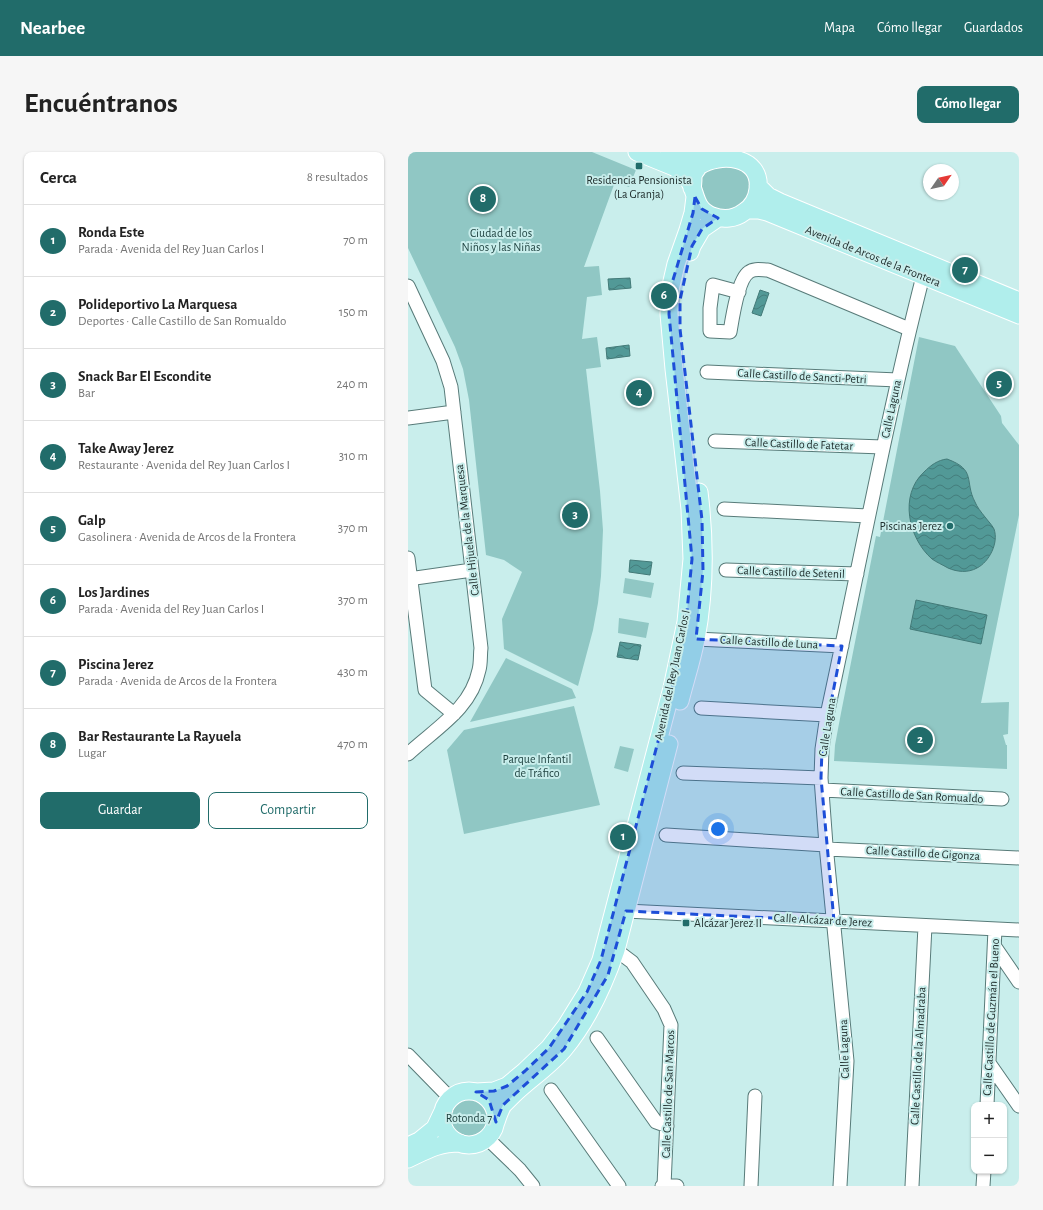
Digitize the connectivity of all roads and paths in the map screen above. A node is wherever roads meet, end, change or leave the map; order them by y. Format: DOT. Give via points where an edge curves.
graph roads {
  1 [pos="637,152"];
  2 [pos="669,152"];
  3 [pos="709,156"];
  4 [pos="745,157"];
  5 [pos="758,186"];
  6 [pos="694,193"];
  7 [pos="748,210"];
  8 [pos="718,218"];
  9 [pos="922,276"];
  10 [pos="408,286"];
  11 [pos="739,292"];
  12 [pos="1019,300"];
  13 [pos="1019,315"];
  14 [pos="909,329"];
  15 [pos="707,372"];
  16 [pos="898,380"];
  17 [pos="454,412"];
  18 [pos="408,418"];
  19 [pos="715,441"];
  20 [pos="883,447"];
  21 [pos="724,509"];
  22 [pos="868,516"];
  23 [pos="408,558"];
  24 [pos="472,570"];
  25 [pos="726,570"];
  26 [pos="857,574"];
  27 [pos="409,579"];
  28 [pos="696,639"];
  29 [pos="842,646"];
  30 [pos="701,708"];
  31 [pos="454,714"];
  32 [pos="827,715"];
  33 [pos="408,754"];
  34 [pos="683,773"];
  35 [pos="822,784"];
  36 [pos="1002,799"];
  37 [pos="666,835"];
  38 [pos="827,847"];
  39 [pos="1019,858"];
  40 [pos="626,911"];
  41 [pos="834,921"];
  42 [pos="925,926"];
  43 [pos="995,929"];
  44 [pos="1019,930"];
  45 [pos="994,946"];
  46 [pos="616,950"];
  47 [pos="1019,982"];
  48 [pos="598,1038"];
  49 [pos="408,1056"];
  50 [pos="989,1063"];
  51 [pos="551,1090"];
  52 [pos="476,1092"];
  53 [pos="755,1096"];
  54 [pos="987,1102"];
  55 [pos="447,1104"];
  56 [pos="1019,1106"];
  57 [pos="496,1122"];
  58 [pos="667,1126"];
  59 [pos="487,1138"];
  60 [pos="460,1143"];
  61 [pos="408,1146"];
  62 [pos="408,1158"];
  63 [pos="984,1174"];
  64 [pos="532,1186"];
  65 [pos="619,1186"];
  66 [pos="663,1186"];
  67 [pos="677,1186"];
  68 [pos="752,1186"];
  69 [pos="840,1186"];
  70 [pos="912,1186"];
  71 [pos="983,1186"];
  1 -- 6 [label="main road" via="680,171 688,179"];
  2 -- 3 [label="main road" via="694,160"];
  3 -- 4 [label="main road" via="732,153"];
  3 -- 6 [label="main road" via="696,170"];
  4 -- 5 [label="main road" via="755,173"];
  5 -- 7 [label="main road" via="757,194"];
  5 -- 12 [label="main road, Avenida de Arcos de la Frontera" via="768,196 780,202"];
  6 -- 8 [label="main road" via="702,209"];
  6 -- 52 [label="main road, Avenida del Rey Juan Carlos I" via="693,213 676,264 670,296 673,354 690,509 692,559 686,622 672,688 601,960 587,992 566,1026 525,1071 507,1086 494,1091"];
  7 -- 8 [label="main road" via="731,218"];
  7 -- 9 [label="main road, Avenida de Arcos de la Frontera" via="767,212"];
  8 -- 28 [label="main road, Avenida del Rey Juan Carlos I" via="702,229 692,246 684,271 680,300 680,329 702,520 703,571"];
  9 -- 13 [label="main road, Avenida de Arcos de la Frontera"];
  9 -- 14 [label="street, Calle Laguna"];
  10 -- 17 [label="street, Calle Hijuela de la Marquesa" via="443,361 451,387"];
  11 -- 14 [label="street" via="749,272 758,269 768,270"];
  14 -- 16 [label="street, Calle Laguna"];
  15 -- 16 [label="street, Calle Castillo de Sancti-Petri"];
  16 -- 20 [label="street, Calle Laguna"];
  17 -- 18 [label="street"];
  17 -- 24 [label="street, Calle Hijuela de la Marquesa"];
  19 -- 20 [label="street, Calle Castillo de Fatetar"];
  20 -- 22 [label="street, Calle Laguna"];
  21 -- 22 [label="street"];
  22 -- 26 [label="street, Calle Laguna"];
  23 -- 27 [label="street"];
  24 -- 27 [label="street"];
  24 -- 31 [label="street, Calle Hijuela de la Marquesa" via="481,648 480,669 474,687"];
  25 -- 26 [label="street, Calle Castillo de Setenil"];
  26 -- 29 [label="street, Calle Laguna"];
  27 -- 31 [label="street" via="425,690"];
  28 -- 29 [label="street, Calle Castillo de Luna"];
  28 -- 40 [label="main road, Avenida del Rey Juan Carlos I"];
  29 -- 32 [label="street, Calle Laguna"];
  30 -- 32 [label="street"];
  31 -- 33 [label="street, Calle Hijuela de la Marquesa"];
  32 -- 35 [label="street, Calle Laguna" via="822,749"];
  34 -- 35 [label="street, Calle Castillo de San Romualdo"];
  35 -- 36 [label="street, Calle Castillo de San Romualdo"];
  35 -- 38 [label="street, Calle Laguna"];
  37 -- 38 [label="street, Calle Castillo de Gigonza"];
  38 -- 39 [label="street, Calle Castillo de Gigonza"];
  38 -- 41 [label="street, Calle Laguna"];
  40 -- 41 [label="street, Calle Alcázar de Jerez"];
  40 -- 46 [label="main road, Avenida del Rey Juan Carlos I"];
  41 -- 42 [label="street, Calle Alcázar de Jerez"];
  41 -- 69 [label="street, Calle Laguna" via="847,1061"];
  42 -- 43 [label="street, Calle Alcázar de Jerez"];
  42 -- 70 [label="street, Calle Castillo de la Almadraba"];
  43 -- 44 [label="street, Calle Alcázar de Jerez"];
  43 -- 45 [label="street, Calle Castillo de Guzmán el Bueno"];
  45 -- 47 [label="street"];
  45 -- 50 [label="street, Calle Castillo de Guzmán el Bueno"];
  46 -- 57 [label="main road, Avenida del Rey Juan Carlos I" via="596,999 576,1032 548,1066 503,1105"];
  46 -- 58 [label="street, Calle Castillo de San Marcos" via="632,962 664,1009 671,1025"];
  48 -- 58 [label="street" via="656,1122"];
  49 -- 55 [label="street"];
  50 -- 54 [label="street, Calle Castillo de Guzmán el Bueno"];
  50 -- 56 [label="street"];
  51 -- 65 [label="street"];
  52 -- 55 [label="main road" via="459,1093"];
  52 -- 57 [label="main road" via="483,1095 493,1106"];
  53 -- 68 [label="street"];
  55 -- 60 [label="main road" via="442,1115 443,1123 451,1138"];
  55 -- 61 [label="main road" via="434,1128 419,1141"];
  57 -- 59 [label="main road"];
  58 -- 66 [label="street, Calle Castillo de San Marcos"];
  59 -- 60 [label="main road" via="480,1143"];
  59 -- 64 [label="street" via="520,1170"];
  60 -- 62 [label="main road" via="433,1147"];
  63 -- 71 [label="street"];
  66 -- 67 [label="street"];
}
